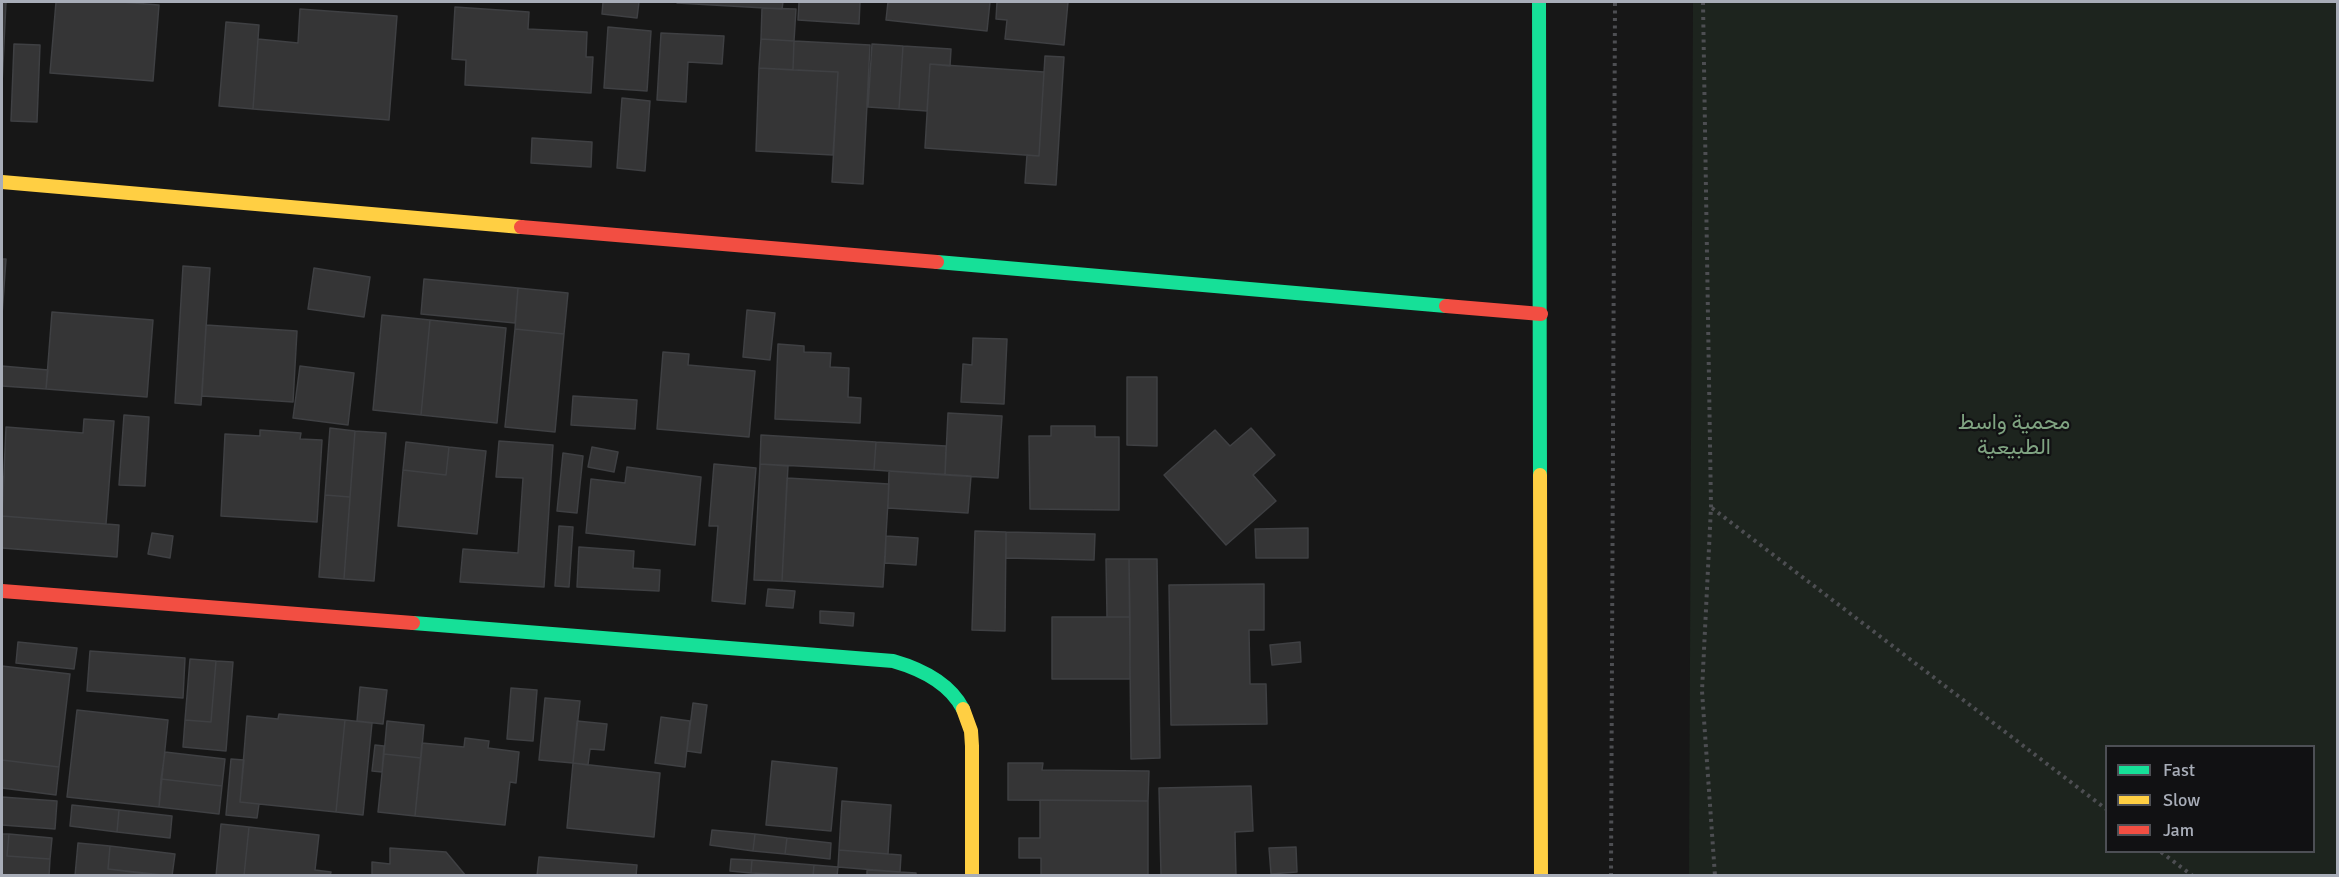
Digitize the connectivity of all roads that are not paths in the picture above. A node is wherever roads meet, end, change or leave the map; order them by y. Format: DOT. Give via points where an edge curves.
graph roads {
  1 [pos="1539,2"];
  2 [pos="2,182"];
  3 [pos="1541,314"];
  4 [pos="2,591"];
  5 [pos="972,876"];
  6 [pos="1541,876"];
  1 -- 3 [label="street"];
  2 -- 3 [label="street"];
  3 -- 6 [label="street"];
  4 -- 5 [label="street" via="893,661 914,666 934,676 950,691 963,709 970,730"];
}
